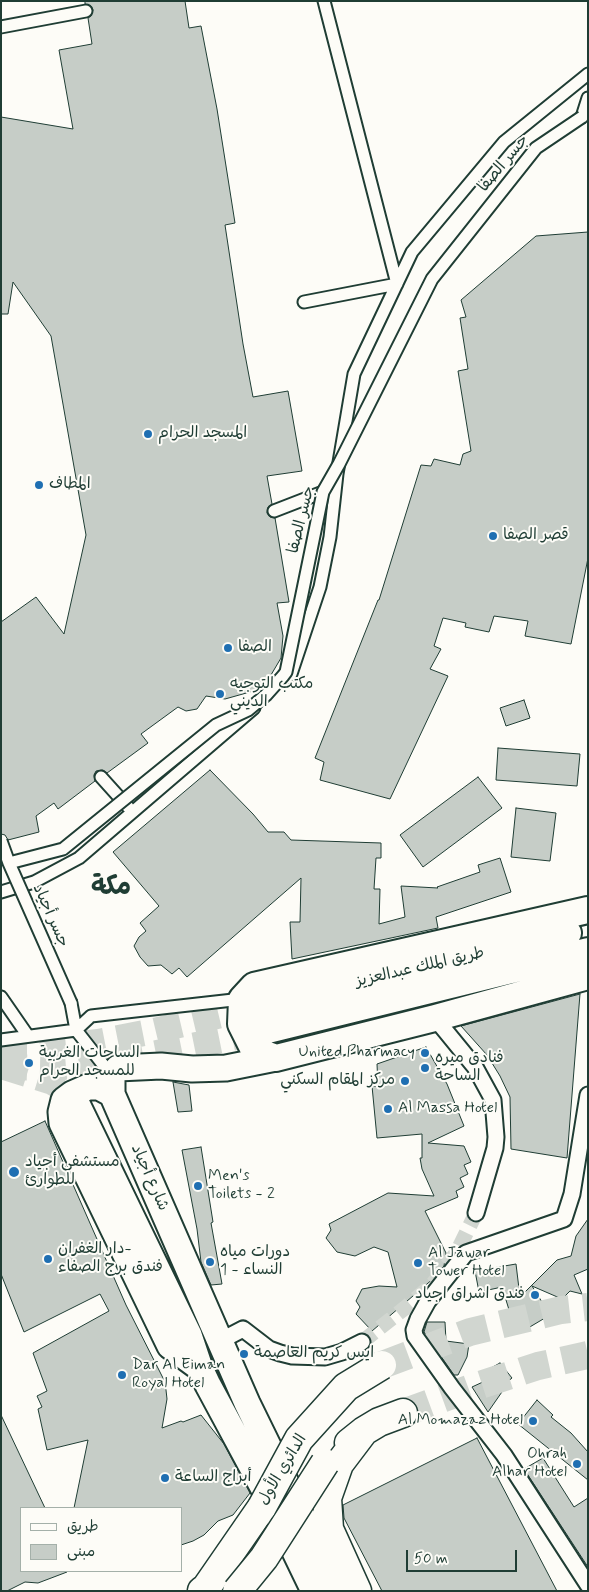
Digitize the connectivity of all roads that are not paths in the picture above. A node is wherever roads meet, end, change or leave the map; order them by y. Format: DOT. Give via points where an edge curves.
graph roads {
  1 [pos="324,1"];
  2 [pos="86,11"];
  3 [pos="1,27"];
  4 [pos="588,74"];
  5 [pos="588,98"];
  6 [pos="397,284"];
  7 [pos="304,302"];
  8 [pos="323,492"];
  9 [pos="274,511"];
  10 [pos="101,777"];
  11 [pos="133,812"];
  12 [pos="2,841"];
  13 [pos="9,863"];
  14 [pos="1,892"];
  15 [pos="588,910"];
  16 [pos="588,928"];
  17 [pos="588,950"];
  18 [pos="588,976"];
  19 [pos="1,997"];
  20 [pos="250,1013"];
  21 [pos="435,1018"];
  22 [pos="76,1030"];
  23 [pos="28,1036"];
  24 [pos="1,1040"];
  25 [pos="276,1058"];
  26 [pos="112,1085"];
  27 [pos="588,1095"];
  28 [pos="78,1106"];
  29 [pos="476,1213"];
  30 [pos="220,1341"];
  31 [pos="362,1342"];
  32 [pos="382,1365"];
  33 [pos="200,1368"];
  34 [pos="403,1413"];
  35 [pos="364,1431"];
  36 [pos="588,1585"];
  37 [pos="349,1589"];
  38 [pos="202,1591"];
  39 [pos="237,1591"];
  40 [pos="314,1591"];
  1 -- 6 [label="street"];
  2 -- 3 [label="street"];
  4 -- 6 [label="street" via="504,142 412,252"];
  5 -- 8 [label="street, جسر الصفا, bridge" via="582,117 536,148 432,279"];
  6 -- 7 [label="street"];
  6 -- 11 [label="street" via="354,374 320,587 291,674"];
  8 -- 9 [label="street"];
  8 -- 13 [label="street, جسر الصفا, bridge" via="283,676 248,710 216,725 63,848"];
  10 -- 11 [label="street"];
  11 -- 14 [label="street" via="79,858 34,882"];
  12 -- 13 [label="street, جسر أجياد, bridge"];
  13 -- 22 [label="street, جسر أجياد, bridge" via="71,1003"];
  15 -- 20 [label="highway" via="254,986"];
  16 -- 20 [label="highway, طريق الملك عبدالعزيز"];
  17 -- 20 [label="highway, طريق الملك عبدالعزيز"];
  18 -- 21 [label="highway"];
  19 -- 23 [label="street"];
  20 -- 22 [label="street" via="91,1016"];
  20 -- 25 [label="highway" via="241,1024 254,1050"];
  21 -- 25 [label="highway"];
  21 -- 29 [label="street" via="475,1067 493,1100 495,1148"];
  22 -- 23 [label="street"];
  22 -- 26 [label="street"];
  23 -- 24 [label="street"];
  25 -- 26 [label="main road" via="226,1068 118,1068"];
  26 -- 30 [label="main road, شارع أجياد"];
  26 -- 33 [label="main road, شارع أجياد" via="88,1087 64,1100 62,1123 170,1346"];
  27 -- 36 [label="street" via="572,1194 564,1219 466,1253 428,1301 414,1330 452,1388 504,1455"];
  28 -- 33 [label="main road, شارع أجياد" via="189,1335"];
  30 -- 31 [label="street" via="243,1329 269,1349 280,1353 325,1357"];
  30 -- 37 [label="main road, شارع أجياد" via="247,1403"];
  32 -- 38 [label="highway, الدائري الأول, bridge" via="346,1387 299,1439 262,1507"];
  33 -- 40 [label="main road, شارع أجياد"];
  34 -- 35 [label="highway, الدائري الأول"];
  35 -- 37 [label="highway" via="339,1464 328,1498 329,1530"];
  35 -- 39 [label="highway, الدائري الأول, bridge" via="325,1463 264,1558"];
}
